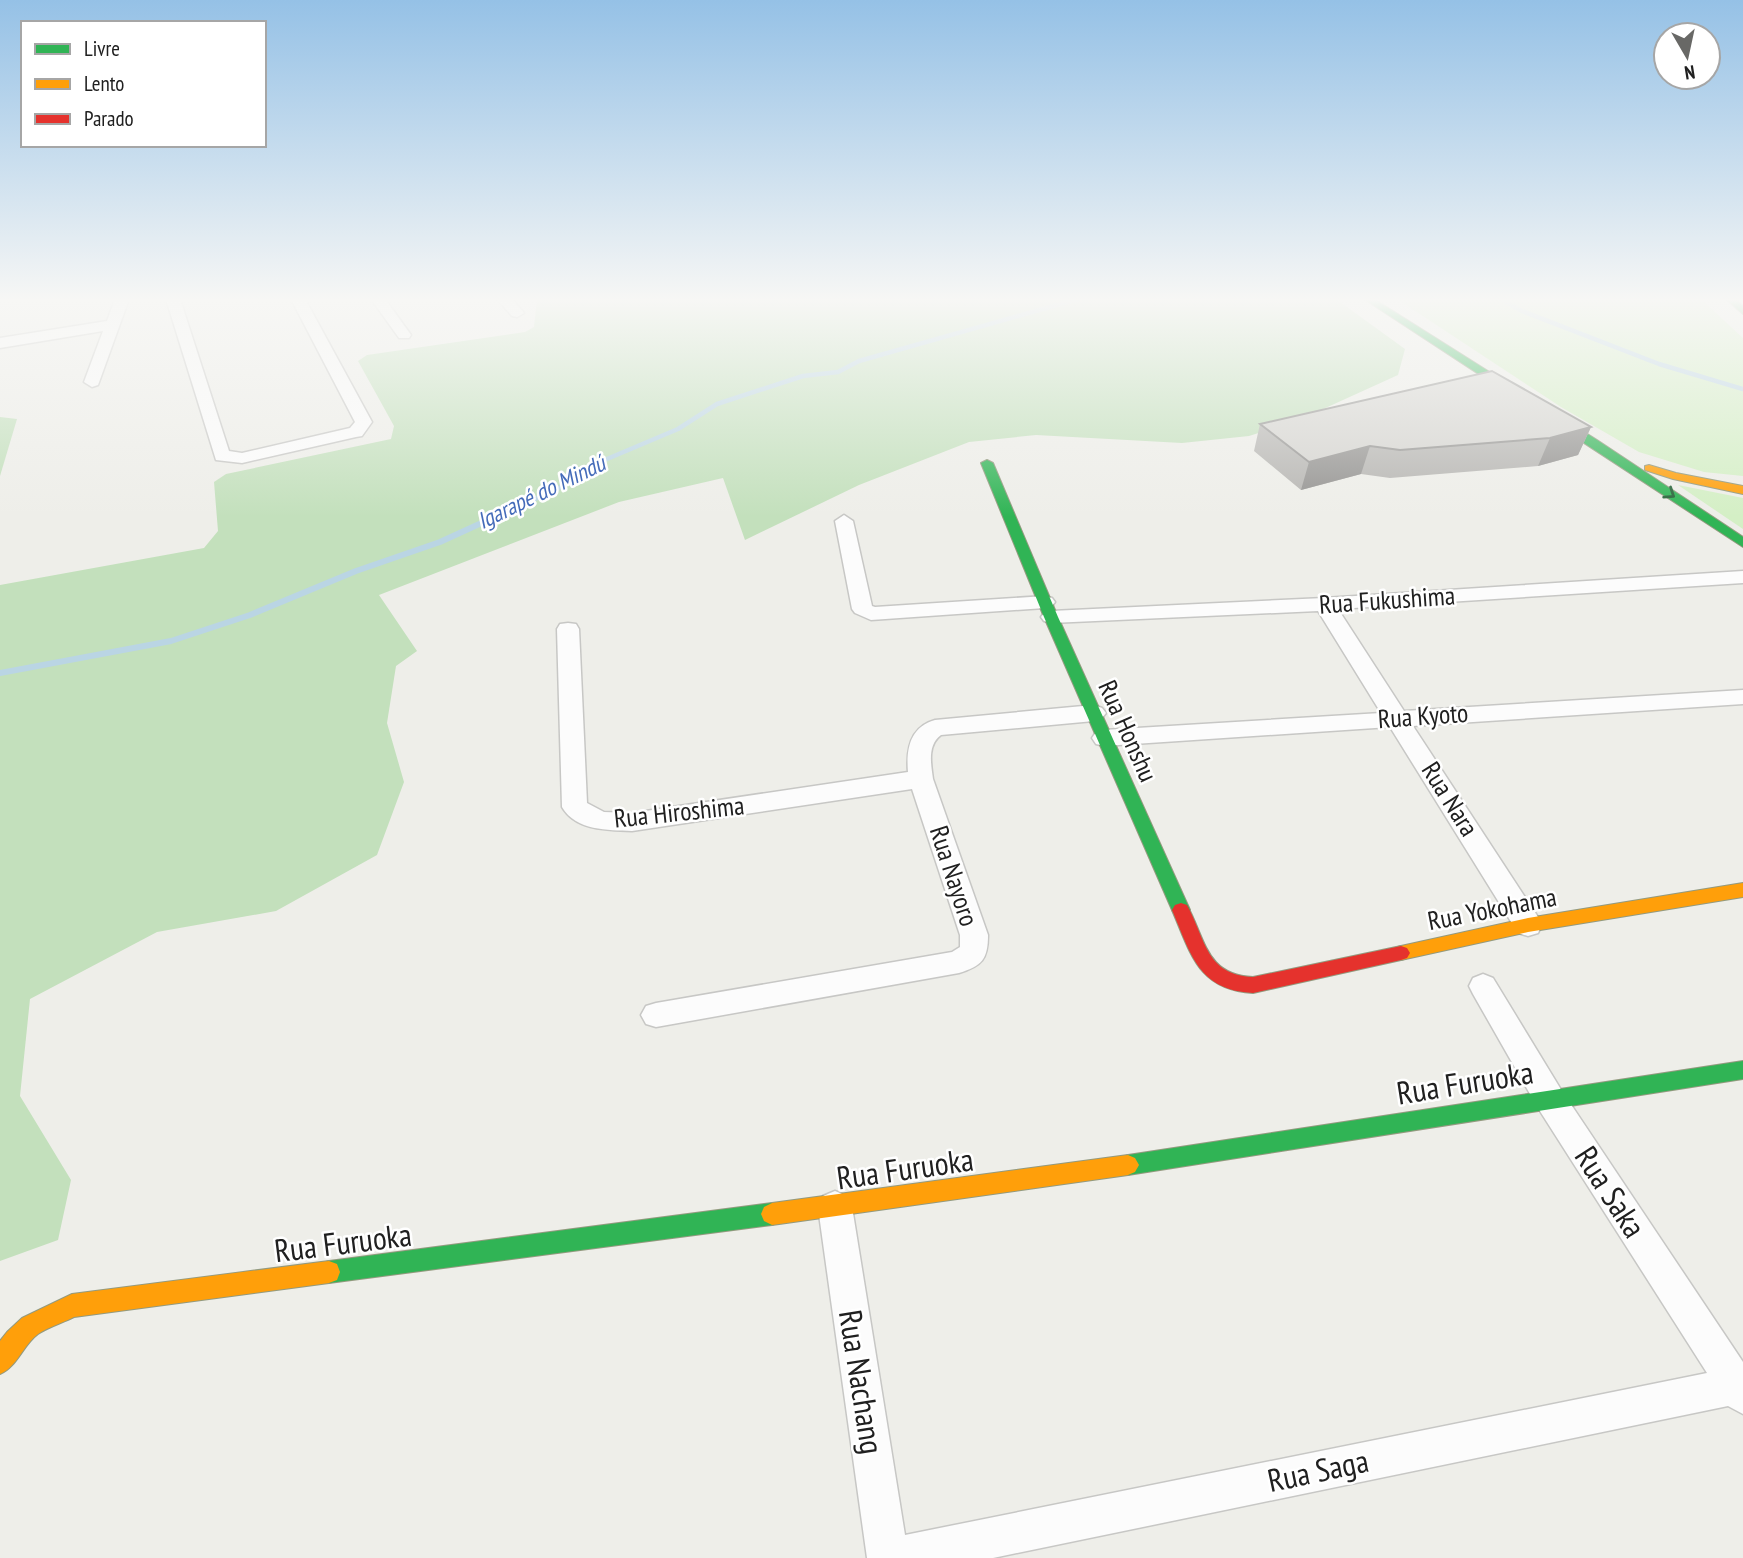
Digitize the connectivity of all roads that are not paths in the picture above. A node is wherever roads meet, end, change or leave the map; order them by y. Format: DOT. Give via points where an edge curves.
graph roads {
  1 [pos="96,372"];
  2 [pos="196,372"];
  3 [pos="337,372"];
  4 [pos="1481,372"];
  5 [pos="92,382"];
  6 [pos="1593,442"];
  7 [pos="987,463"];
  8 [pos="1743,490"];
  9 [pos="844,521"];
  10 [pos="1743,543"];
  11 [pos="1733,578"];
  12 [pos="1324,604"];
  13 [pos="1048,610"];
  14 [pos="568,629"];
  15 [pos="1743,697"];
  16 [pos="1094,713"];
  17 [pos="1399,718"];
  18 [pos="1104,738"];
  19 [pos="921,779"];
  20 [pos="1743,890"];
  21 [pos="1528,925"];
  22 [pos="1253,985"];
  23 [pos="1483,986"];
  24 [pos="656,1015"];
  25 [pos="1743,1070"];
  26 [pos="1549,1098"];
  27 [pos="835,1207"];
  28 [pos="0,1362"];
  29 [pos="1741,1388"];
  30 [pos="890,1558"];
  1 -- 5 [label="street"];
  2 -- 3 [label="street" via="222,456 242,458 356,432 364,422"];
  4 -- 6 [label="street"];
  6 -- 8 [label="street" via="1673,476"];
  6 -- 10 [label="street, one-way"];
  7 -- 13 [label="street, Rua Honshu"];
  9 -- 13 [label="street, Rua Fukushima" via="862,609 871,614"];
  11 -- 12 [label="street, Rua Fukushima"];
  12 -- 13 [label="street, Rua Fukushima"];
  12 -- 17 [label="street, Rua Nara"];
  13 -- 16 [label="street, Rua Honshu"];
  14 -- 19 [label="street, Rua Hiroshima" via="575,807 599,821 632,822"];
  15 -- 17 [label="street, Rua Kyoto"];
  16 -- 18 [label="street, Rua Honshu"];
  16 -- 19 [label="street, Rua Nayoro" via="934,727 922,738"];
  17 -- 18 [label="street, Rua Kyoto"];
  17 -- 21 [label="street, Rua Nara"];
  18 -- 22 [label="street, Rua Honshu" via="1207,968 1232,987"];
  19 -- 24 [label="street, Rua Nayoro" via="974,935 974,952 959,962"];
  20 -- 21 [label="street, Rua Yokohama"];
  21 -- 22 [label="street, Rua Yokohama"];
  23 -- 26 [label="street, Rua Saka"];
  25 -- 26 [label="street, Rua Furuoka"];
  26 -- 27 [label="street, Rua Furuoka"];
  26 -- 29 [label="street, Rua Saka"];
  27 -- 28 [label="street, Rua Furuoka" via="72,1306 39,1317"];
  27 -- 30 [label="street, Rua Nachang"];
  29 -- 30 [label="street, Rua Saga"];
}
